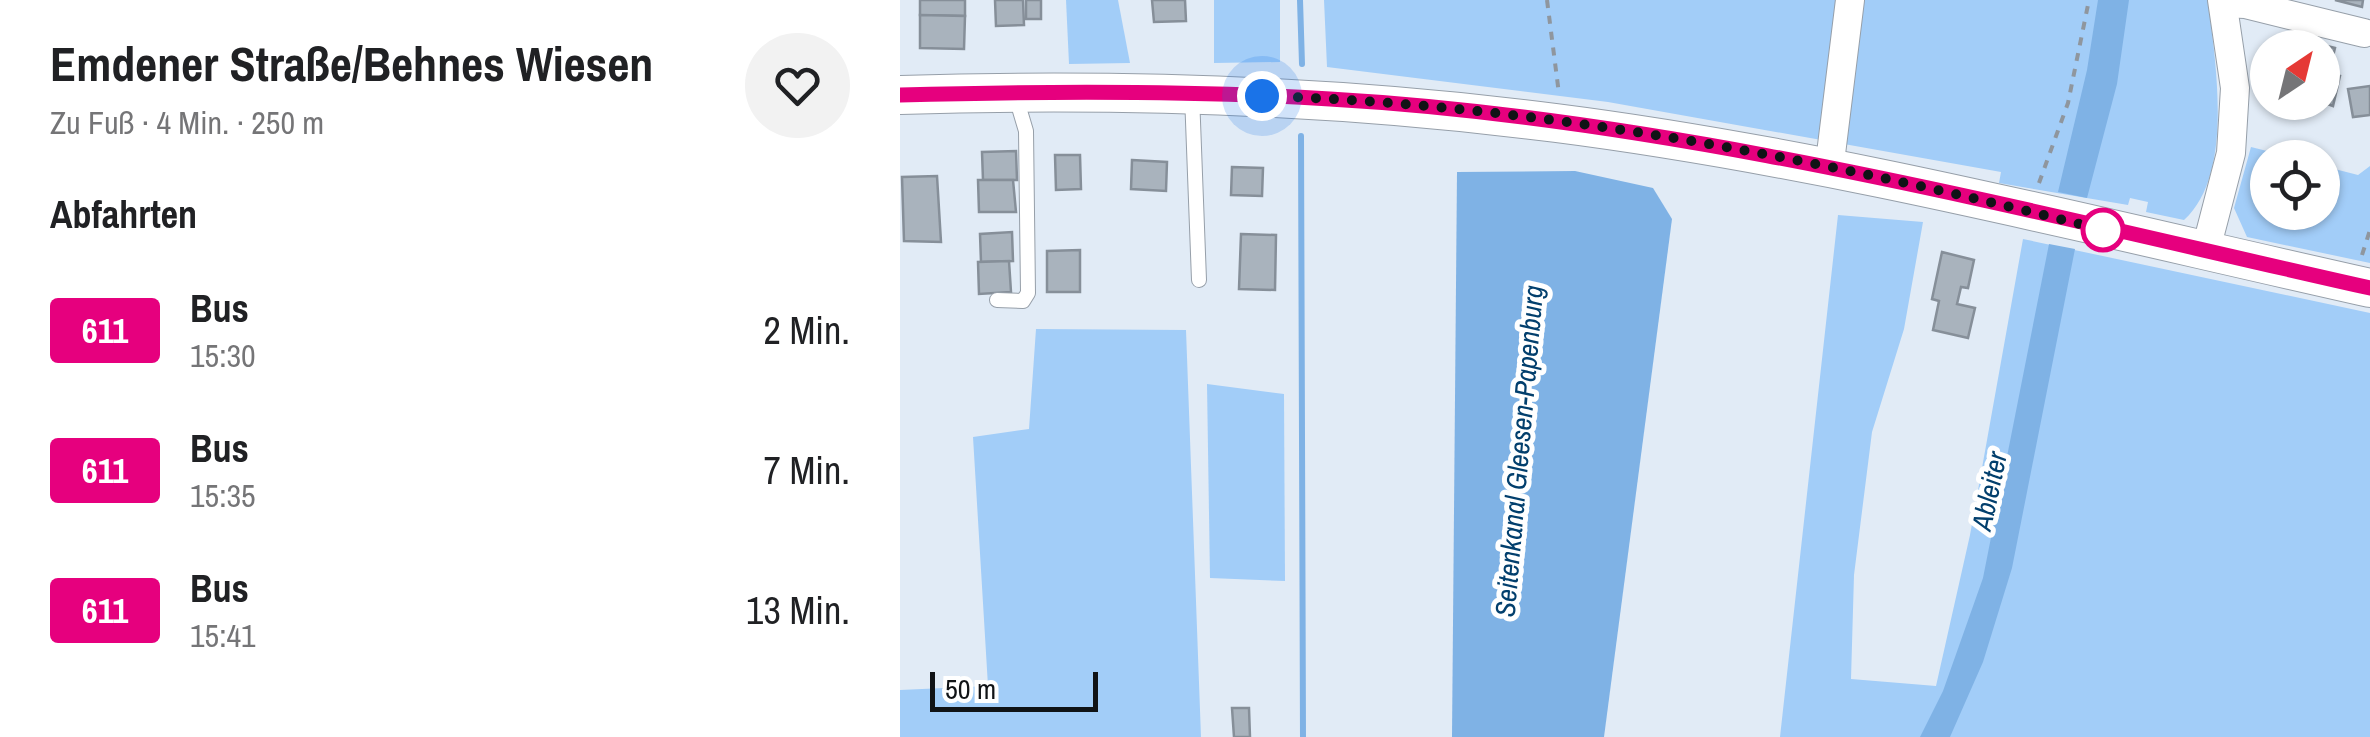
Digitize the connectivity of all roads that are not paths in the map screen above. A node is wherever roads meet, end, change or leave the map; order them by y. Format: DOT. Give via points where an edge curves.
graph roads {
  1 [pos="1850,0"];
  2 [pos="2223,2"];
  3 [pos="2364,33"];
  4 [pos="1014,93"];
  5 [pos="1192,94"];
  6 [pos="900,95"];
  7 [pos="1828,170"];
  8 [pos="2205,253"];
  9 [pos="2365,276"];
  10 [pos="1199,280"];
  11 [pos="997,300"];
  1 -- 7 [label="street"];
  2 -- 3 [label="street"];
  2 -- 8 [label="street" via="2235,88 2231,154"];
  4 -- 5 [label="street"];
  4 -- 6 [label="street"];
  4 -- 11 [label="lane" via="1026,132 1028,293 1023,301"];
  5 -- 7 [label="street" via="1333,99 1557,123"];
  5 -- 10 [label="lane"];
  7 -- 8 [label="street"];
  8 -- 9 [label="street"];
}
